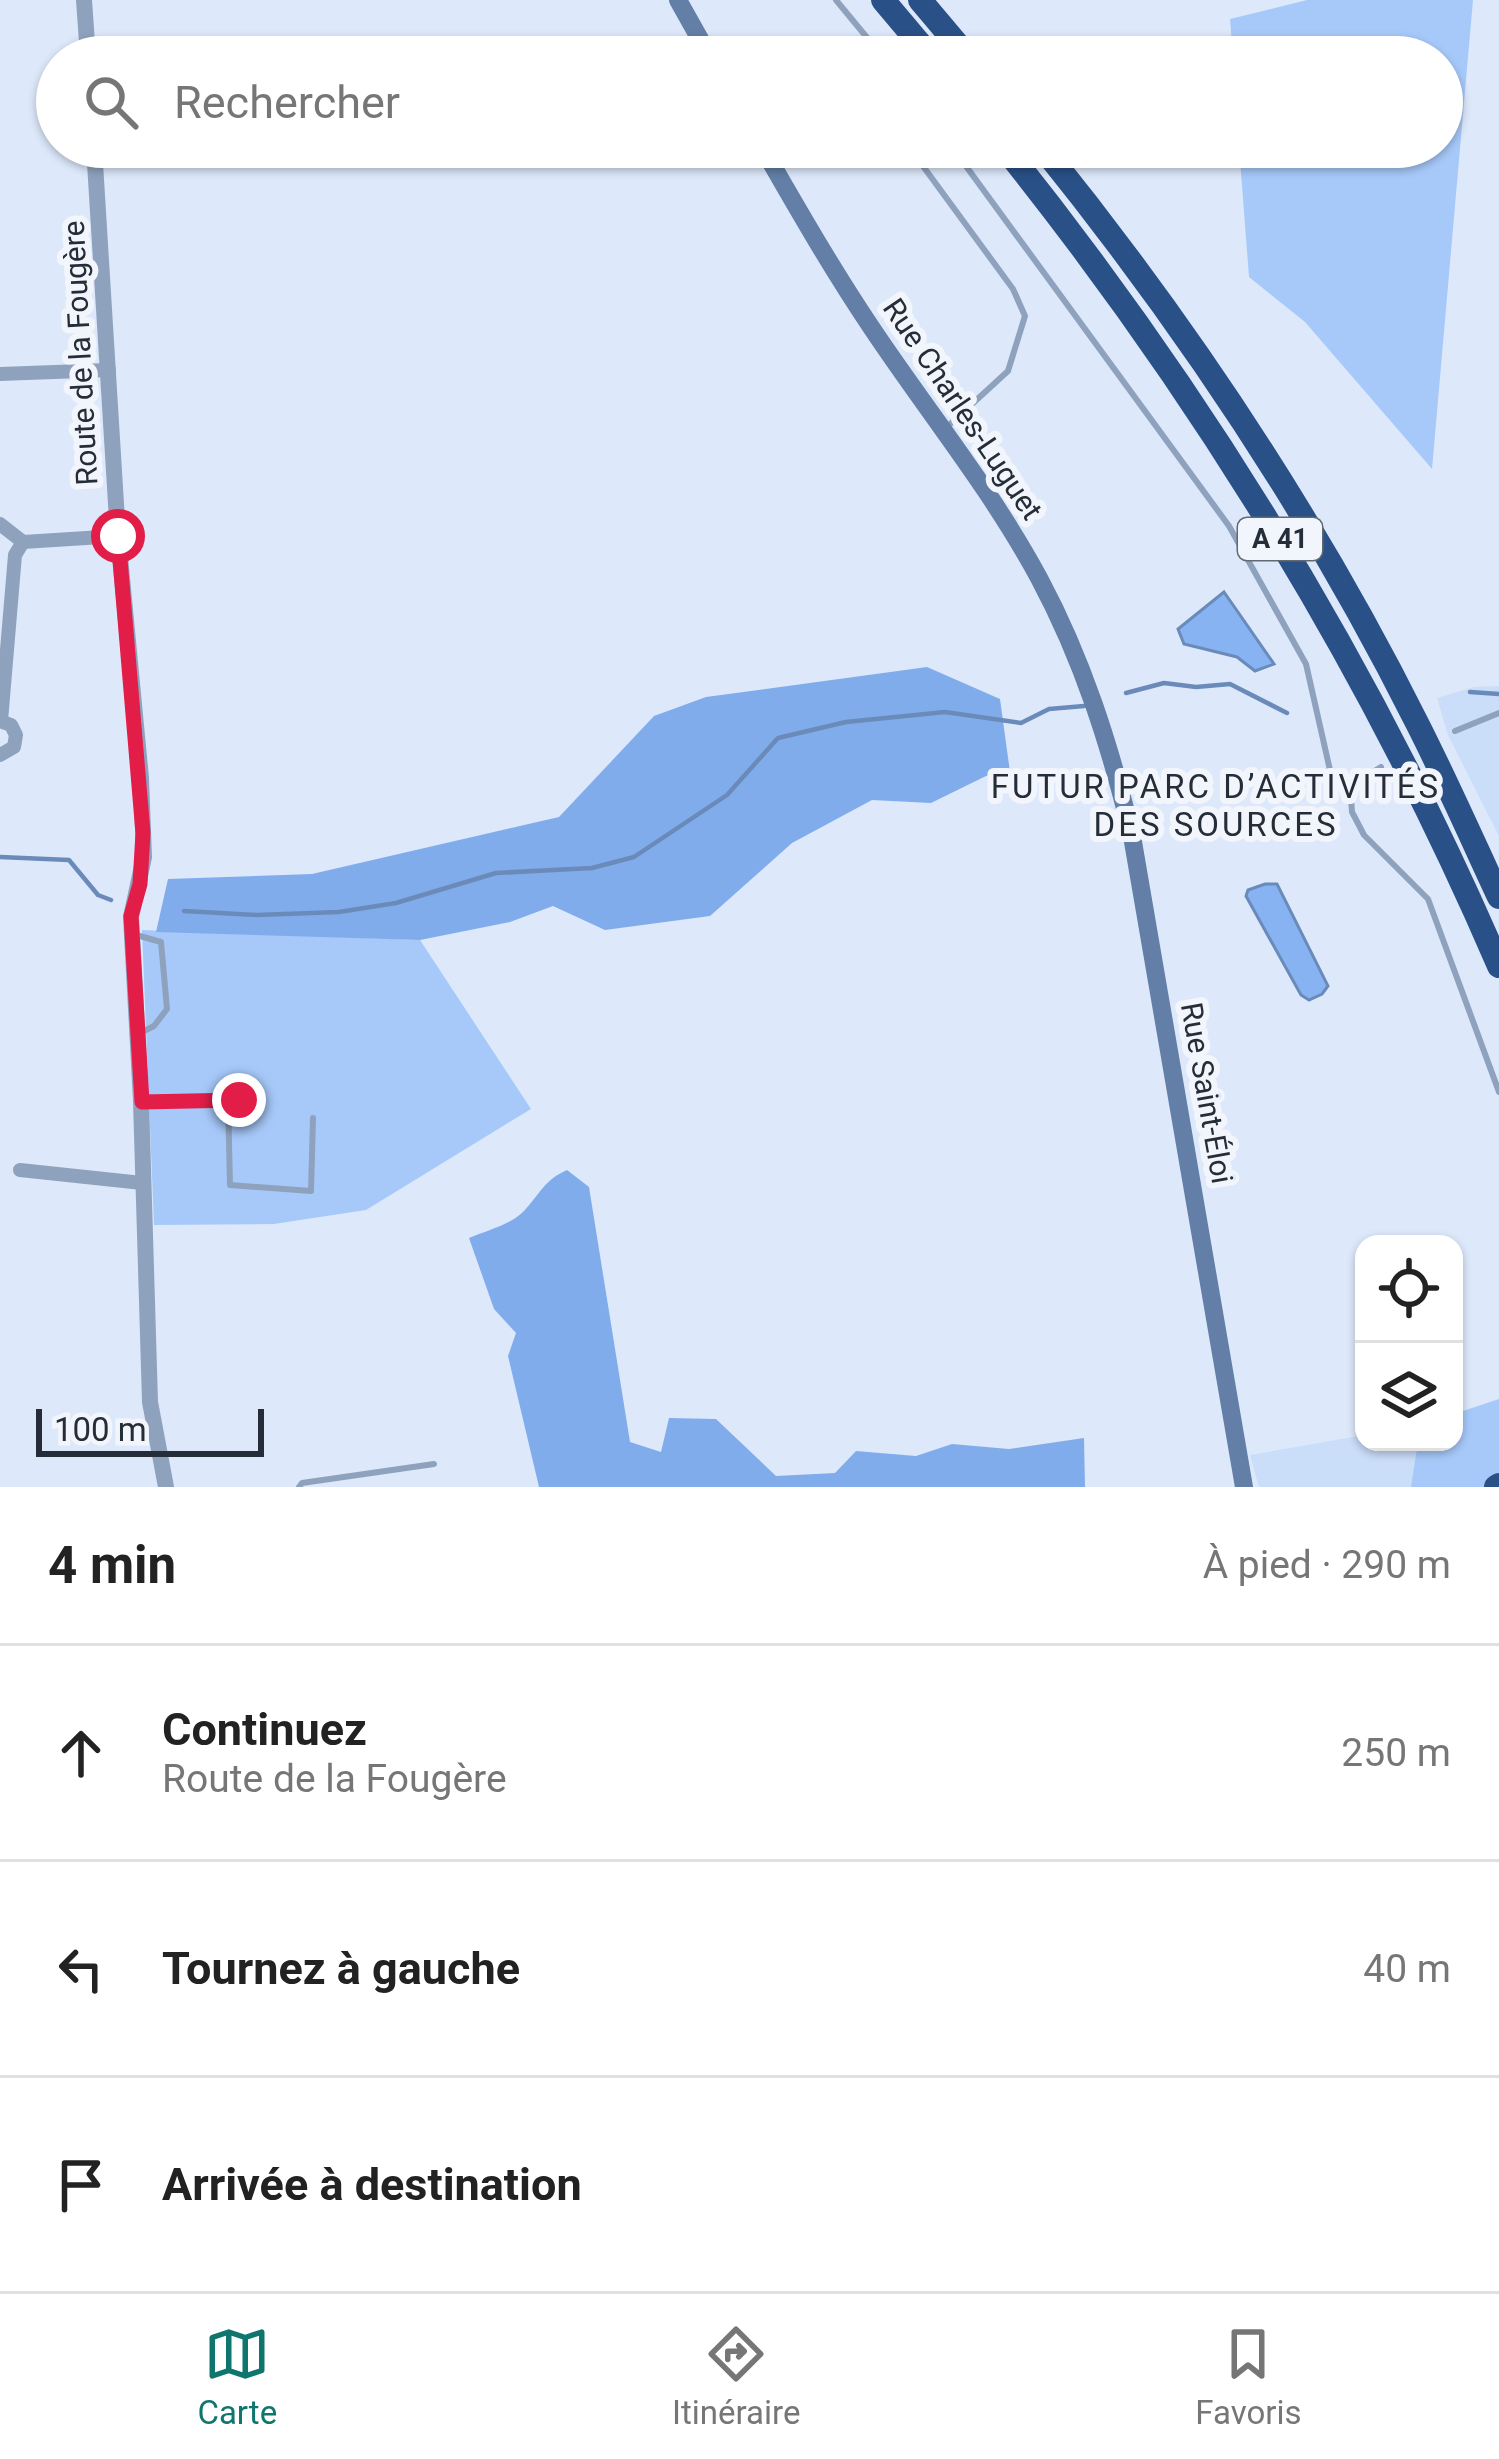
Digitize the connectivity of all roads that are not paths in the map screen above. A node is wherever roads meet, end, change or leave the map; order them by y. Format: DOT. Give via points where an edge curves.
graph roads {
  1 [pos="84,0"];
  2 [pos="678,0"];
  3 [pos="836,0"];
  4 [pos="883,0"];
  5 [pos="920,0"];
  6 [pos="87,36"];
  7 [pos="698,36"];
  8 [pos="866,36"];
  9 [pos="913,36"];
  10 [pos="950,36"];
  11 [pos="95,168"];
  12 [pos="775,168"];
  13 [pos="924,168"];
  14 [pos="967,168"];
  15 [pos="1020,168"];
  16 [pos="1058,168"];
  17 [pos="109,370"];
  18 [pos="0,374"];
  19 [pos="944,429"];
  20 [pos="0,524"];
  21 [pos="118,536"];
  22 [pos="23,542"];
  23 [pos="1098,713"];
  24 [pos="1499,713"];
  25 [pos="0,721"];
  26 [pos="1456,731"];
  27 [pos="0,754"];
  28 [pos="1381,767"];
  29 [pos="1350,786"];
  30 [pos="1499,897"];
  31 [pos="132,934"];
  32 [pos="1499,966"];
  33 [pos="139,1034"];
  34 [pos="1499,1092"];
  35 [pos="228,1100"];
  36 [pos="239,1100"];
  37 [pos="142,1102"];
  38 [pos="313,1118"];
  39 [pos="20,1170"];
  40 [pos="142,1183"];
  41 [pos="434,1464"];
  42 [pos="166,1487"];
  43 [pos="299,1487"];
  44 [pos="1244,1487"];
  1 -- 6 [label="street"];
  2 -- 7 [label="main road"];
  3 -- 8 [label="lane"];
  4 -- 9 [label="highway"];
  5 -- 10 [label="highway"];
  11 -- 17 [label="street, Route de la Fougère"];
  12 -- 19 [label="main road, Rue Charles-Luguet"];
  13 -- 19 [label="lane" via="1024,316 1008,370"];
  14 -- 29 [label="lane" via="1229,526 1306,664 1332,779"];
  15 -- 32 [label="highway, A 41" via="1150,339 1297,566 1400,753"];
  16 -- 30 [label="highway, A 41" via="1170,318 1299,514 1407,703"];
  17 -- 18 [label="street"];
  17 -- 21 [label="street, Route de la Fougère"];
  19 -- 23 [label="main road, Rue Charles-Luguet" via="1040,579"];
  20 -- 22 [label="street"];
  21 -- 22 [label="street"];
  21 -- 31 [label="street, Route de la Fougère" via="144,857"];
  22 -- 25 [label="street" via="14,555"];
  23 -- 44 [label="main road, Rue Saint-Éloi" via="1132,836"];
  24 -- 26 [label="lane"];
  25 -- 27 [label="street" via="16,735 14,747"];
  28 -- 29 [label="lane"];
  29 -- 34 [label="lane" via="1364,835 1428,899"];
  31 -- 33 [label="street, Route de la Fougère"];
  31 -- 33 [label="lane" via="161,943 167,1010"];
  33 -- 37 [label="street, Route de la Fougère"];
  35 -- 36 [label="lane"];
  35 -- 37 [label="lane"];
  35 -- 38 [label="lane" via="230,1185 311,1191"];
  37 -- 40 [label="street, Route de la Fougère"];
  39 -- 40 [label="street"];
  40 -- 42 [label="street, Route de la Fougère" via="150,1402"];
  41 -- 43 [label="lane"];
}
